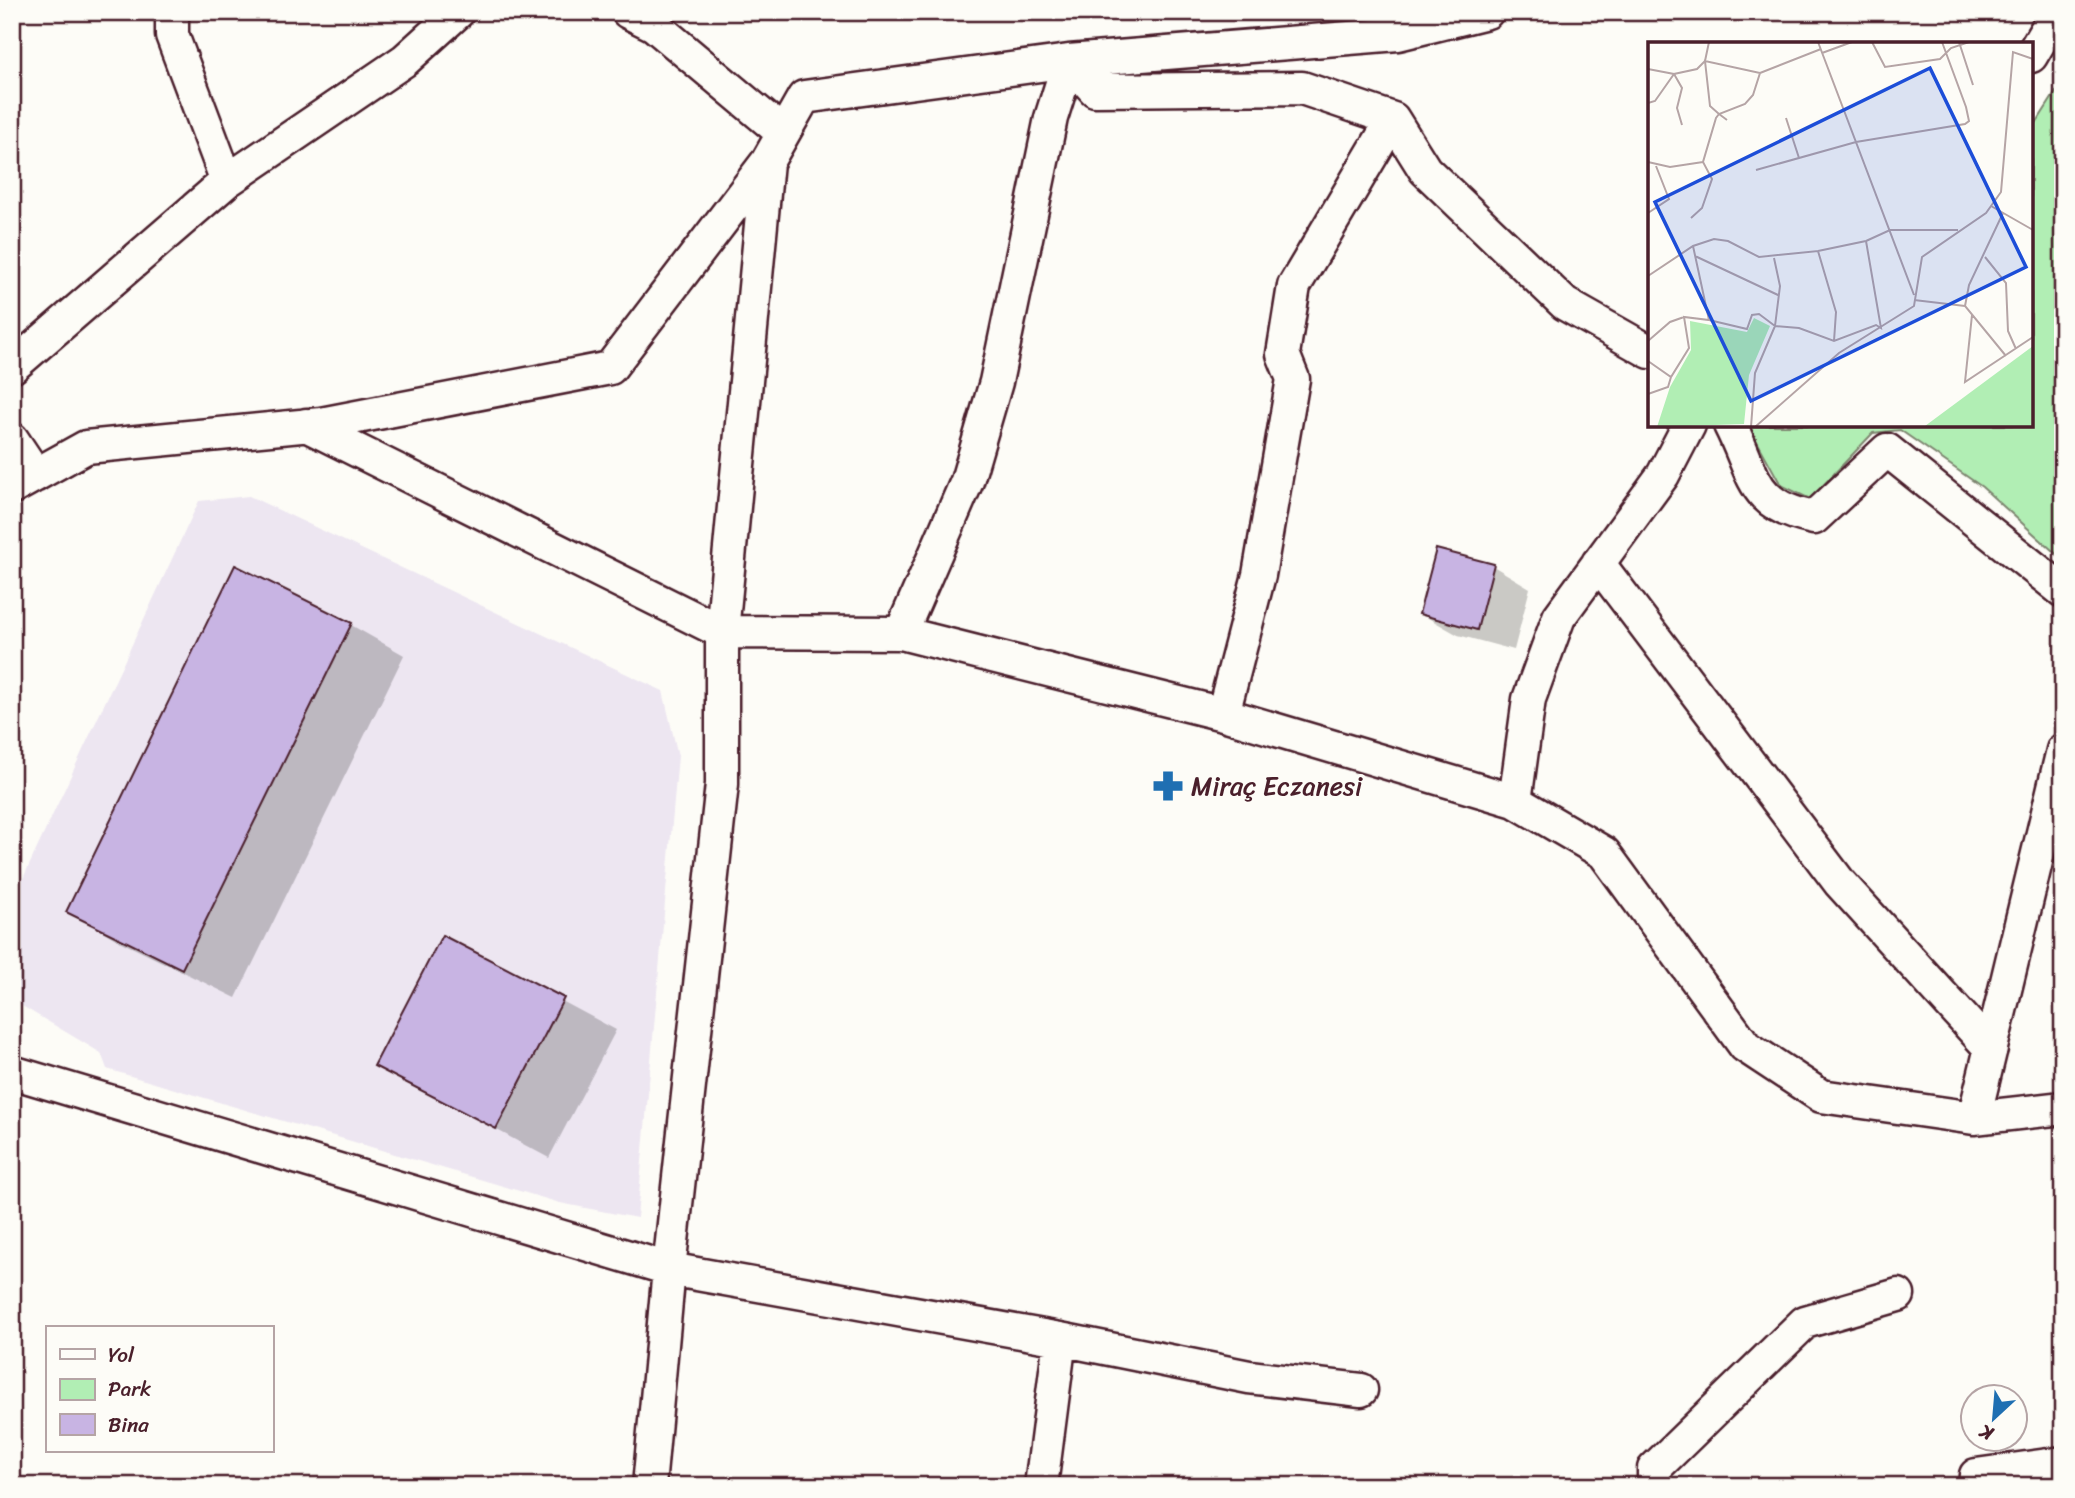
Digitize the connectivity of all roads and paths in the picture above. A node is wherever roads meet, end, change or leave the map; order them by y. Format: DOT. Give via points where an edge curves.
graph roads {
  1 [pos="172,12"];
  2 [pos="458,12"];
  3 [pos="628,12"];
  4 [pos="1487,12"];
  5 [pos="2057,12"];
  6 [pos="2033,53"];
  7 [pos="1069,61"];
  8 [pos="1393,119"];
  9 [pos="783,133"];
  10 [pos="767,162"];
  11 [pos="226,181"];
  12 [pos="1648,351"];
  13 [pos="12,367"];
  14 [pos="306,425"];
  15 [pos="1688,427"];
  16 [pos="1731,427"];
  17 [pos="12,439"];
  18 [pos="24,481"];
  19 [pos="1598,563"];
  20 [pos="2063,591"];
  21 [pos="722,632"];
  22 [pos="901,633"];
  23 [pos="1223,714"];
  24 [pos="2063,750"];
  25 [pos="1515,801"];
  26 [pos="1991,1049"];
  27 [pos="12,1072"];
  28 [pos="2063,1108"];
  29 [pos="1974,1118"];
  30 [pos="669,1269"];
  31 [pos="1898,1295"];
  32 [pos="1060,1339"];
  33 [pos="1361,1390"];
  34 [pos="2063,1464"];
  35 [pos="649,1486"];
  36 [pos="1041,1486"];
  37 [pos="1654,1486"];
  38 [pos="1975,1486"];
  1 -- 11 [label="street" via="172,35"];
  2 -- 11 [label="street" via="405,60"];
  3 -- 9 [label="street" via="654,25"];
  4 -- 7 [label="street" via="1398,34"];
  5 -- 6 [label="street"];
  7 -- 8 [label="street" via="1094,90 1302,88"];
  7 -- 9 [label="street" via="804,97"];
  7 -- 22 [label="street" via="1051,118 996,382 968,481"];
  8 -- 12 [label="street" via="1425,170 1565,304"];
  8 -- 23 [label="street" via="1294,286 1283,354 1293,380 1259,575"];
  9 -- 10 [label="street"];
  10 -- 14 [label="street" via="610,368"];
  10 -- 21 [label="street"];
  11 -- 13 [label="street"];
  14 -- 18 [label="street" via="86,447"];
  14 -- 21 [label="street"];
  15 -- 19 [label="street" via="1663,475"];
  16 -- 20 [label="street" via="1757,485 1787,513 1814,518 1887,450"];
  17 -- 18 [label="street"];
  19 -- 25 [label="street" via="1559,617 1530,699"];
  19 -- 26 [label="street" via="1840,883"];
  21 -- 22 [label="street"];
  21 -- 30 [label="street" via="722,784"];
  22 -- 23 [label="street"];
  23 -- 25 [label="street"];
  24 -- 26 [label="street"];
  25 -- 29 [label="street" via="1604,853 1745,1046 1821,1096"];
  26 -- 29 [label="street"];
  27 -- 30 [label="street"];
  28 -- 29 [label="street"];
  30 -- 32 [label="street"];
  30 -- 35 [label="street"];
  31 -- 37 [label="street" via="1805,1322 1654,1469"];
  32 -- 33 [label="street" via="1249,1377"];
  32 -- 36 [label="street"];
  34 -- 38 [label="street" via="1976,1475"];
}
